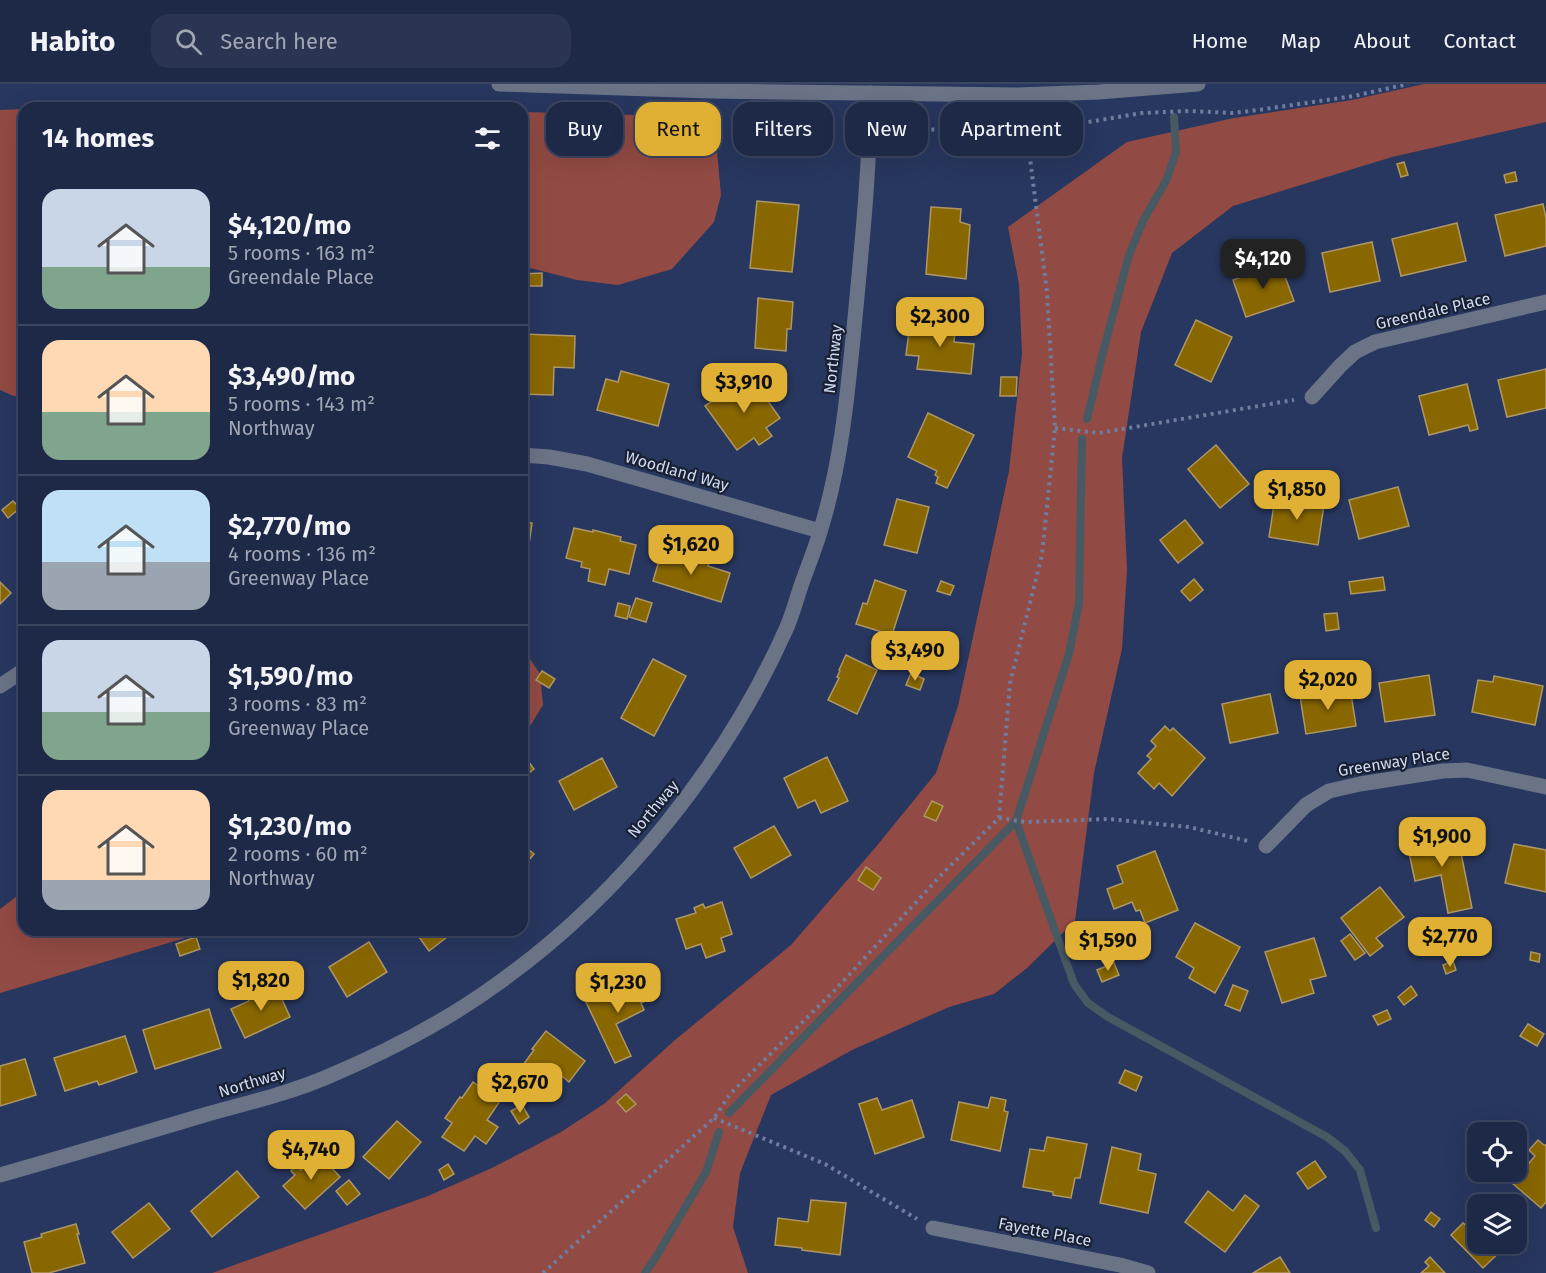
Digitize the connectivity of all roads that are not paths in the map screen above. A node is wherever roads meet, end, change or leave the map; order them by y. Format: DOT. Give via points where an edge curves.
graph roads {
  1 [pos="499,84"];
  2 [pos="1198,84"];
  3 [pos="534,85"];
  4 [pos="998,90"];
  5 [pos="870,93"];
  6 [pos="1546,303"];
  7 [pos="1312,397"];
  8 [pos="528,456"];
  9 [pos="820,531"];
  10 [pos="18,674"];
  11 [pos="0,686"];
  12 [pos="1546,787"];
  13 [pos="1266,846"];
  14 [pos="0,1175"];
  15 [pos="933,1228"];
  16 [pos="1148,1273"];
  1 -- 3 [label="street"];
  2 -- 4 [label="street" via="1099,92"];
  3 -- 5 [label="street"];
  4 -- 5 [label="street"];
  5 -- 9 [label="street, Northway" via="869,155 846,411"];
  6 -- 7 [label="street, Greendale Place" via="1375,342 1355,352"];
  8 -- 9 [label="street, Woodland Way" via="587,464"];
  9 -- 14 [label="street, Northway" via="788,625 728,738 690,794 653,838 593,904 549,944 496,985 441,1020 324,1078"];
  10 -- 11 [label="street"];
  12 -- 13 [label="street, Greenway Place" via="1467,770 1360,784 1329,791 1306,805"];
  15 -- 16 [label="street, Fayette Place"];
}
